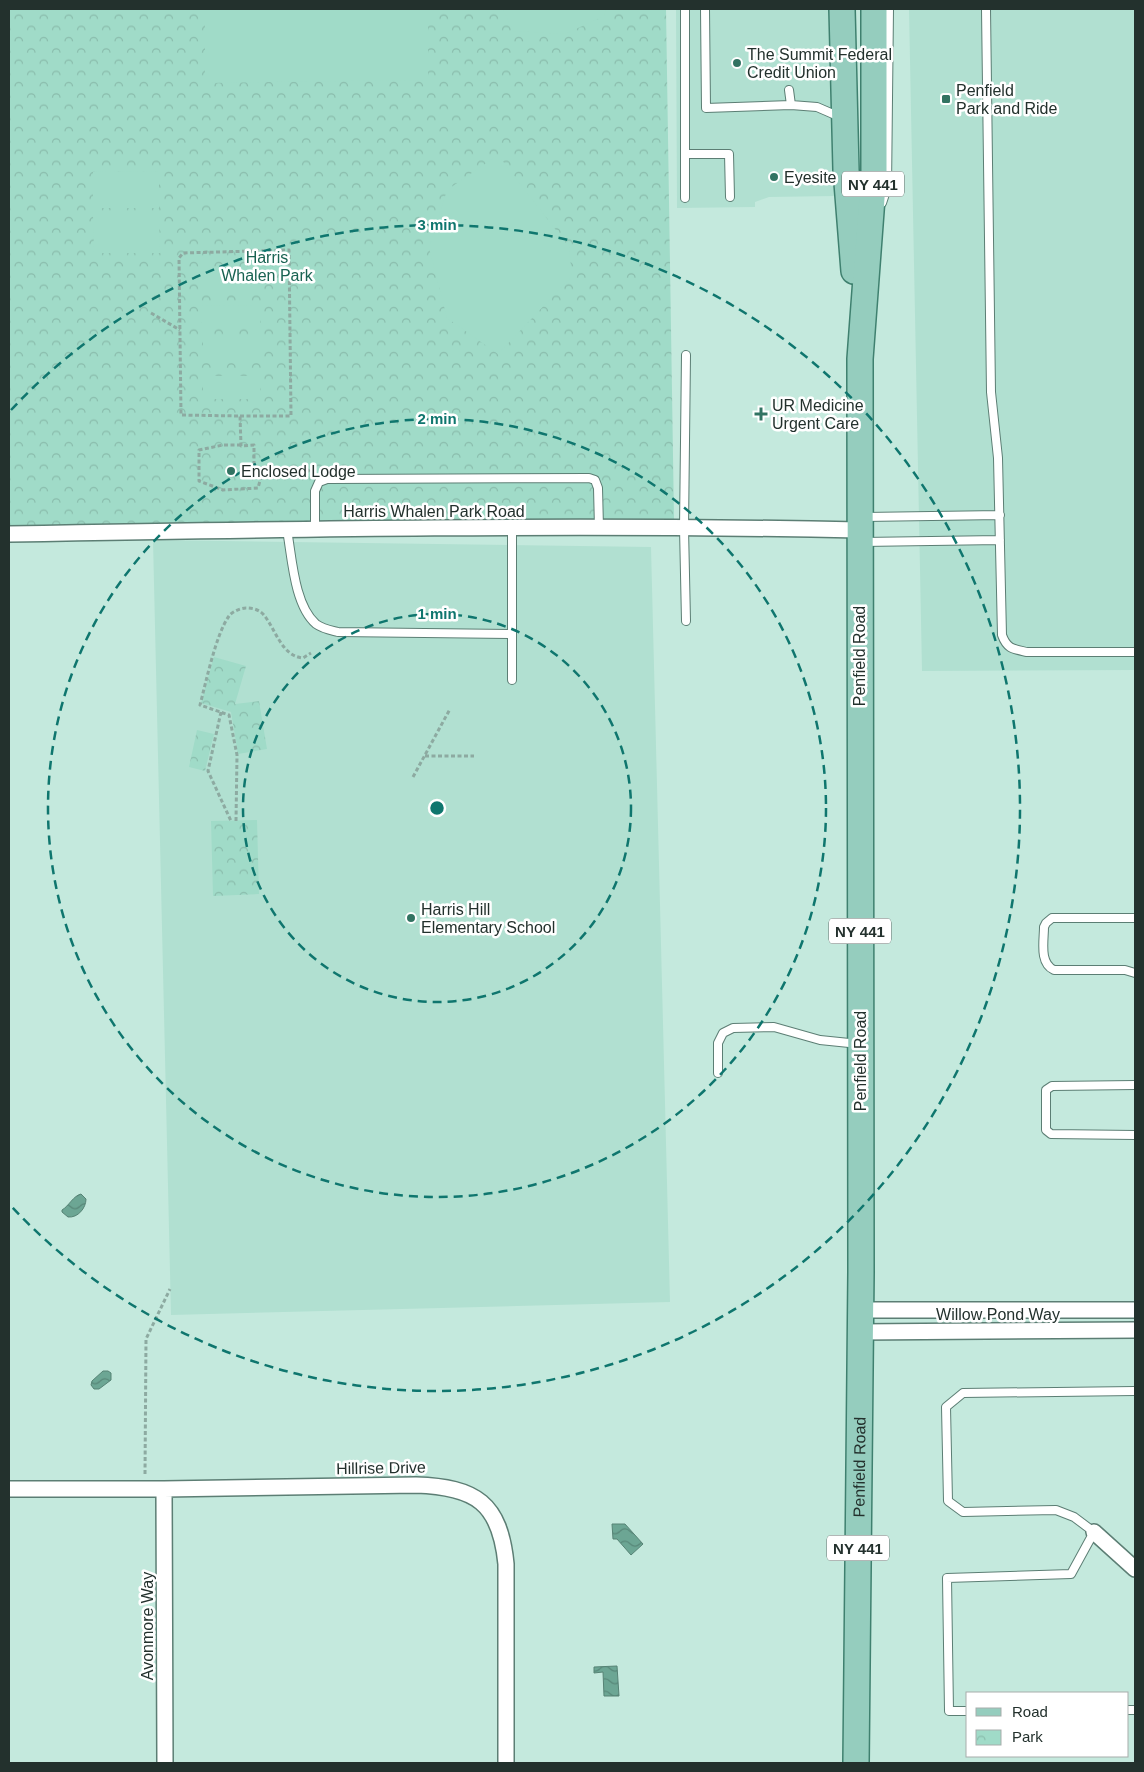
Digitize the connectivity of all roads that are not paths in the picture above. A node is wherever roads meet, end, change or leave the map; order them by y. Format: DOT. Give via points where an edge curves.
graph roads {
  1 [pos="685,9"];
  2 [pos="705,9"];
  3 [pos="842,9"];
  4 [pos="874,9"];
  5 [pos="889,9"];
  6 [pos="986,9"];
  7 [pos="866,81"];
  8 [pos="789,90"];
  9 [pos="790,105"];
  10 [pos="845,120"];
  11 [pos="874,128"];
  12 [pos="686,154"];
  13 [pos="730,196"];
  14 [pos="686,198"];
  15 [pos="868,243"];
  16 [pos="686,355"];
  17 [pos="860,359"];
  18 [pos="1000,515"];
  19 [pos="512,528"];
  20 [pos="599,528"];
  21 [pos="684,528"];
  22 [pos="287,530"];
  23 [pos="315,530"];
  24 [pos="859,530"];
  25 [pos="9,534"];
  26 [pos="1000,540"];
  27 [pos="686,621"];
  28 [pos="512,634"];
  29 [pos="1135,652"];
  30 [pos="512,680"];
  31 [pos="1135,918"];
  32 [pos="1135,973"];
  33 [pos="861,1044"];
  34 [pos="718,1073"];
  35 [pos="1135,1085"];
  36 [pos="1135,1135"];
  37 [pos="1135,1310"];
  38 [pos="861,1321"];
  39 [pos="1135,1330"];
  40 [pos="1135,1391"];
  41 [pos="9,1489"];
  42 [pos="164,1490"];
  43 [pos="1094,1532"];
  44 [pos="1135,1568"];
  45 [pos="966,1711"];
  46 [pos="165,1763"];
  47 [pos="506,1763"];
  48 [pos="856,1763"];
  1 -- 12 [label="lane"];
  2 -- 9 [label="lane" via="706,108"];
  3 -- 10 [label="main road, Penfield Road / NY 441"];
  4 -- 11 [label="main road, Penfield Road / NY 441"];
  5 -- 15 [label="lane" via="887,188"];
  6 -- 18 [label="lane" via="991,392"];
  7 -- 11 [label="lane"];
  8 -- 9 [label="lane"];
  9 -- 10 [label="lane" via="817,107"];
  10 -- 17 [label="main road, Penfield Road / NY 441"];
  11 -- 15 [label="main road, Penfield Road / NY 441"];
  12 -- 13 [label="lane" via="729,154"];
  12 -- 14 [label="lane"];
  15 -- 17 [label="main road, Penfield Road / NY 441"];
  16 -- 21 [label="lane"];
  17 -- 24 [label="main road, Penfield Road / NY 441"];
  18 -- 24 [label="lane"];
  18 -- 26 [label="lane"];
  19 -- 20 [label="street, Harris Whalen Park Road"];
  19 -- 23 [label="street, Harris Whalen Park Road"];
  19 -- 28 [label="lane"];
  20 -- 21 [label="street, Harris Whalen Park Road"];
  20 -- 23 [label="lane" via="598,488 595,480 589,478 326,479 319,482 315,491"];
  21 -- 24 [label="street, Harris Whalen Park Road"];
  21 -- 27 [label="lane"];
  22 -- 23 [label="street, Harris Whalen Park Road"];
  22 -- 25 [label="street, Harris Whalen Park Road"];
  22 -- 28 [label="lane" via="298,593 316,624 327,630"];
  24 -- 26 [label="lane"];
  24 -- 33 [label="main road, Penfield Road / NY 441"];
  26 -- 29 [label="lane" via="1002,635 1005,643 1013,649 1027,652"];
  28 -- 30 [label="lane"];
  31 -- 32 [label="lane" via="1052,918 1044,927 1044,958 1054,970 1126,970"];
  33 -- 34 [label="lane" via="820,1040 774,1027 733,1028 723,1033 718,1043"];
  33 -- 38 [label="main road, Penfield Road / NY 441"];
  35 -- 36 [label="lane" via="1052,1086 1046,1090 1046,1130 1051,1134"];
  37 -- 38 [label="street, Willow Pond Way"];
  38 -- 39 [label="street, Willow Pond Way"];
  38 -- 48 [label="main road, Penfield Road / NY 441"];
  40 -- 43 [label="lane" via="963,1393 946,1407 948,1501 963,1512 1056,1510 1074,1517"];
  41 -- 42 [label="street, Hillrise Drive"];
  42 -- 46 [label="street, Avonmore Way"];
  42 -- 47 [label="street, Hillrise Drive" via="435,1486 466,1492 481,1501 499,1527 506,1564"];
  43 -- 44 [label="street"];
  43 -- 45 [label="lane" via="1071,1574 947,1578 949,1711"];
}
